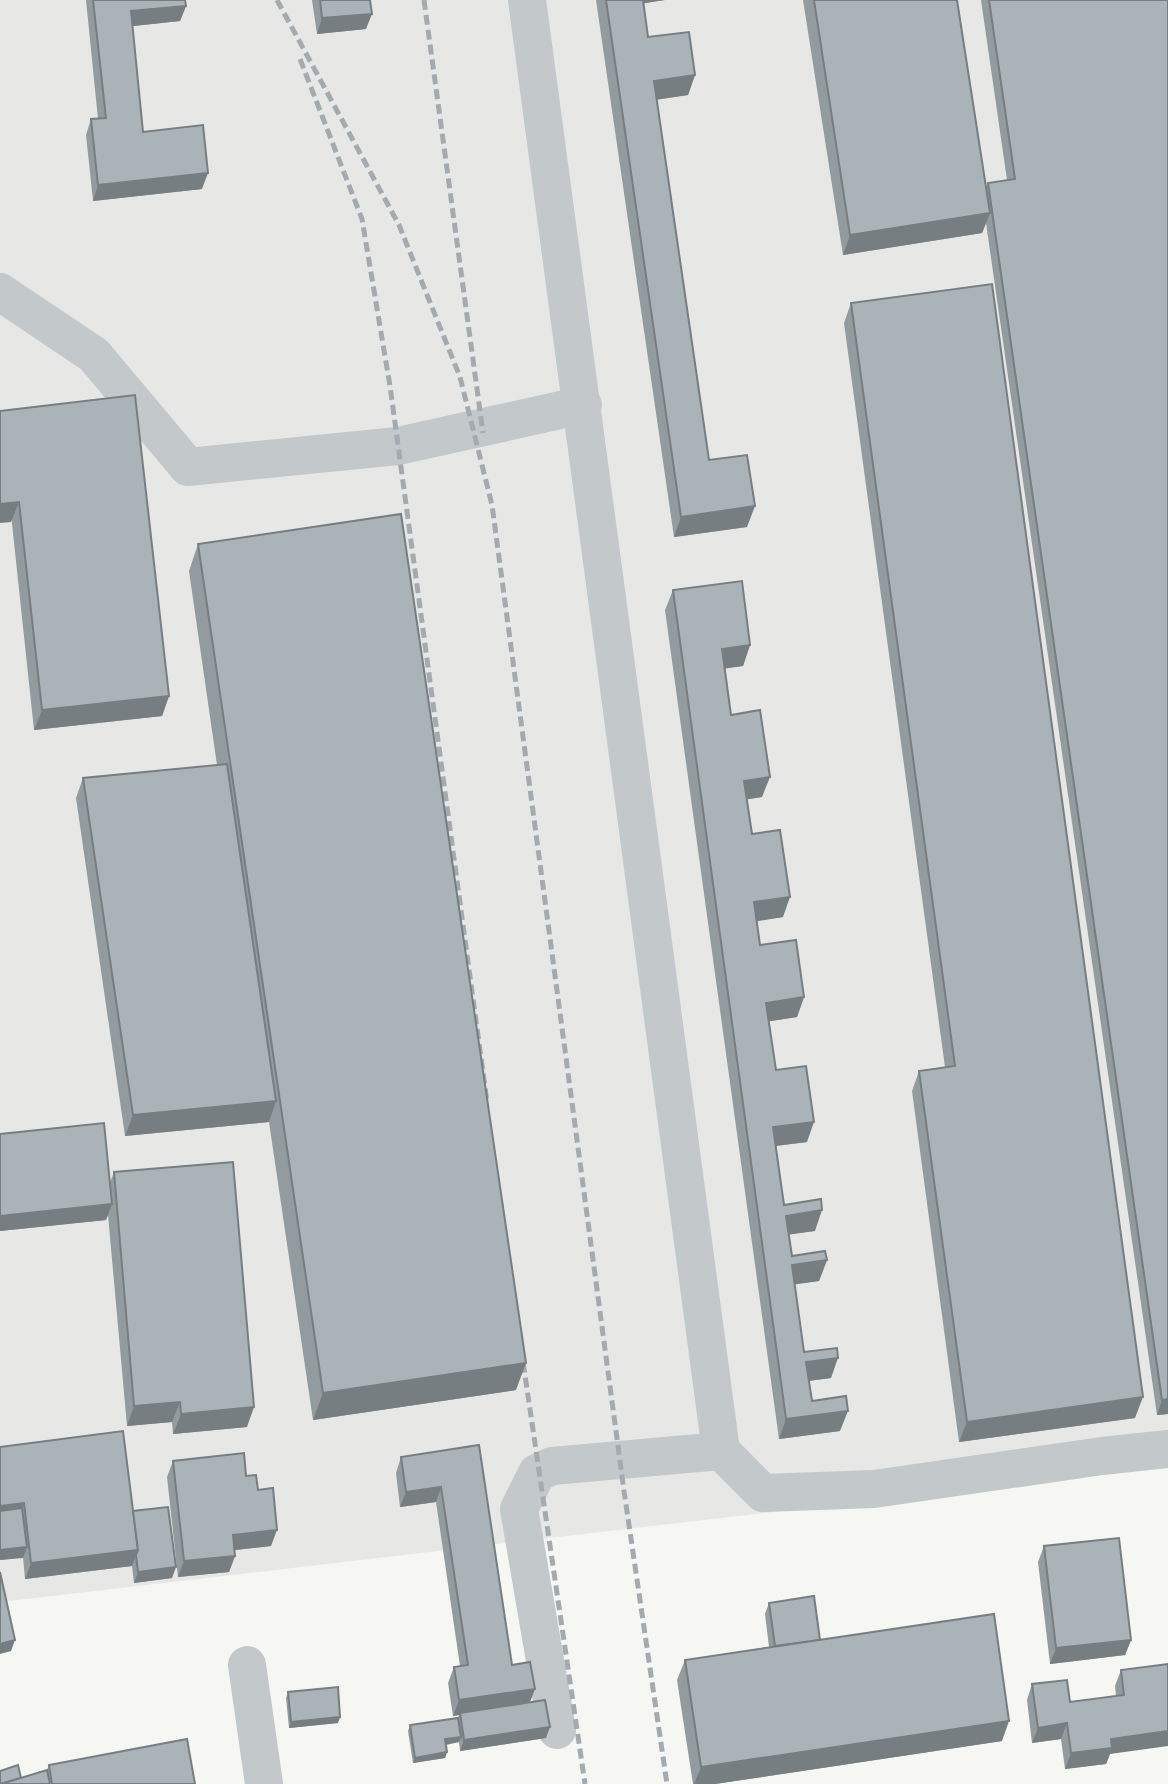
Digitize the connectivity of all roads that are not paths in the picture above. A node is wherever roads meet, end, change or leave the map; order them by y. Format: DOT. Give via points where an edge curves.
graph roads {
  1 [pos="527,0"];
  2 [pos="0,292"];
  3 [pos="583,405"];
  4 [pos="1168,1449"];
  5 [pos="721,1451"];
  6 [pos="247,1665"];
  7 [pos="557,1730"];
  8 [pos="264,1784"];
  1 -- 3 [label="lane"];
  2 -- 3 [label="lane" via="94,355 188,467 398,446"];
  3 -- 5 [label="lane"];
  4 -- 5 [label="lane" via="874,1489 763,1493"];
  5 -- 7 [label="lane" via="552,1465 537,1472 519,1509"];
  6 -- 8 [label="lane"];
}
